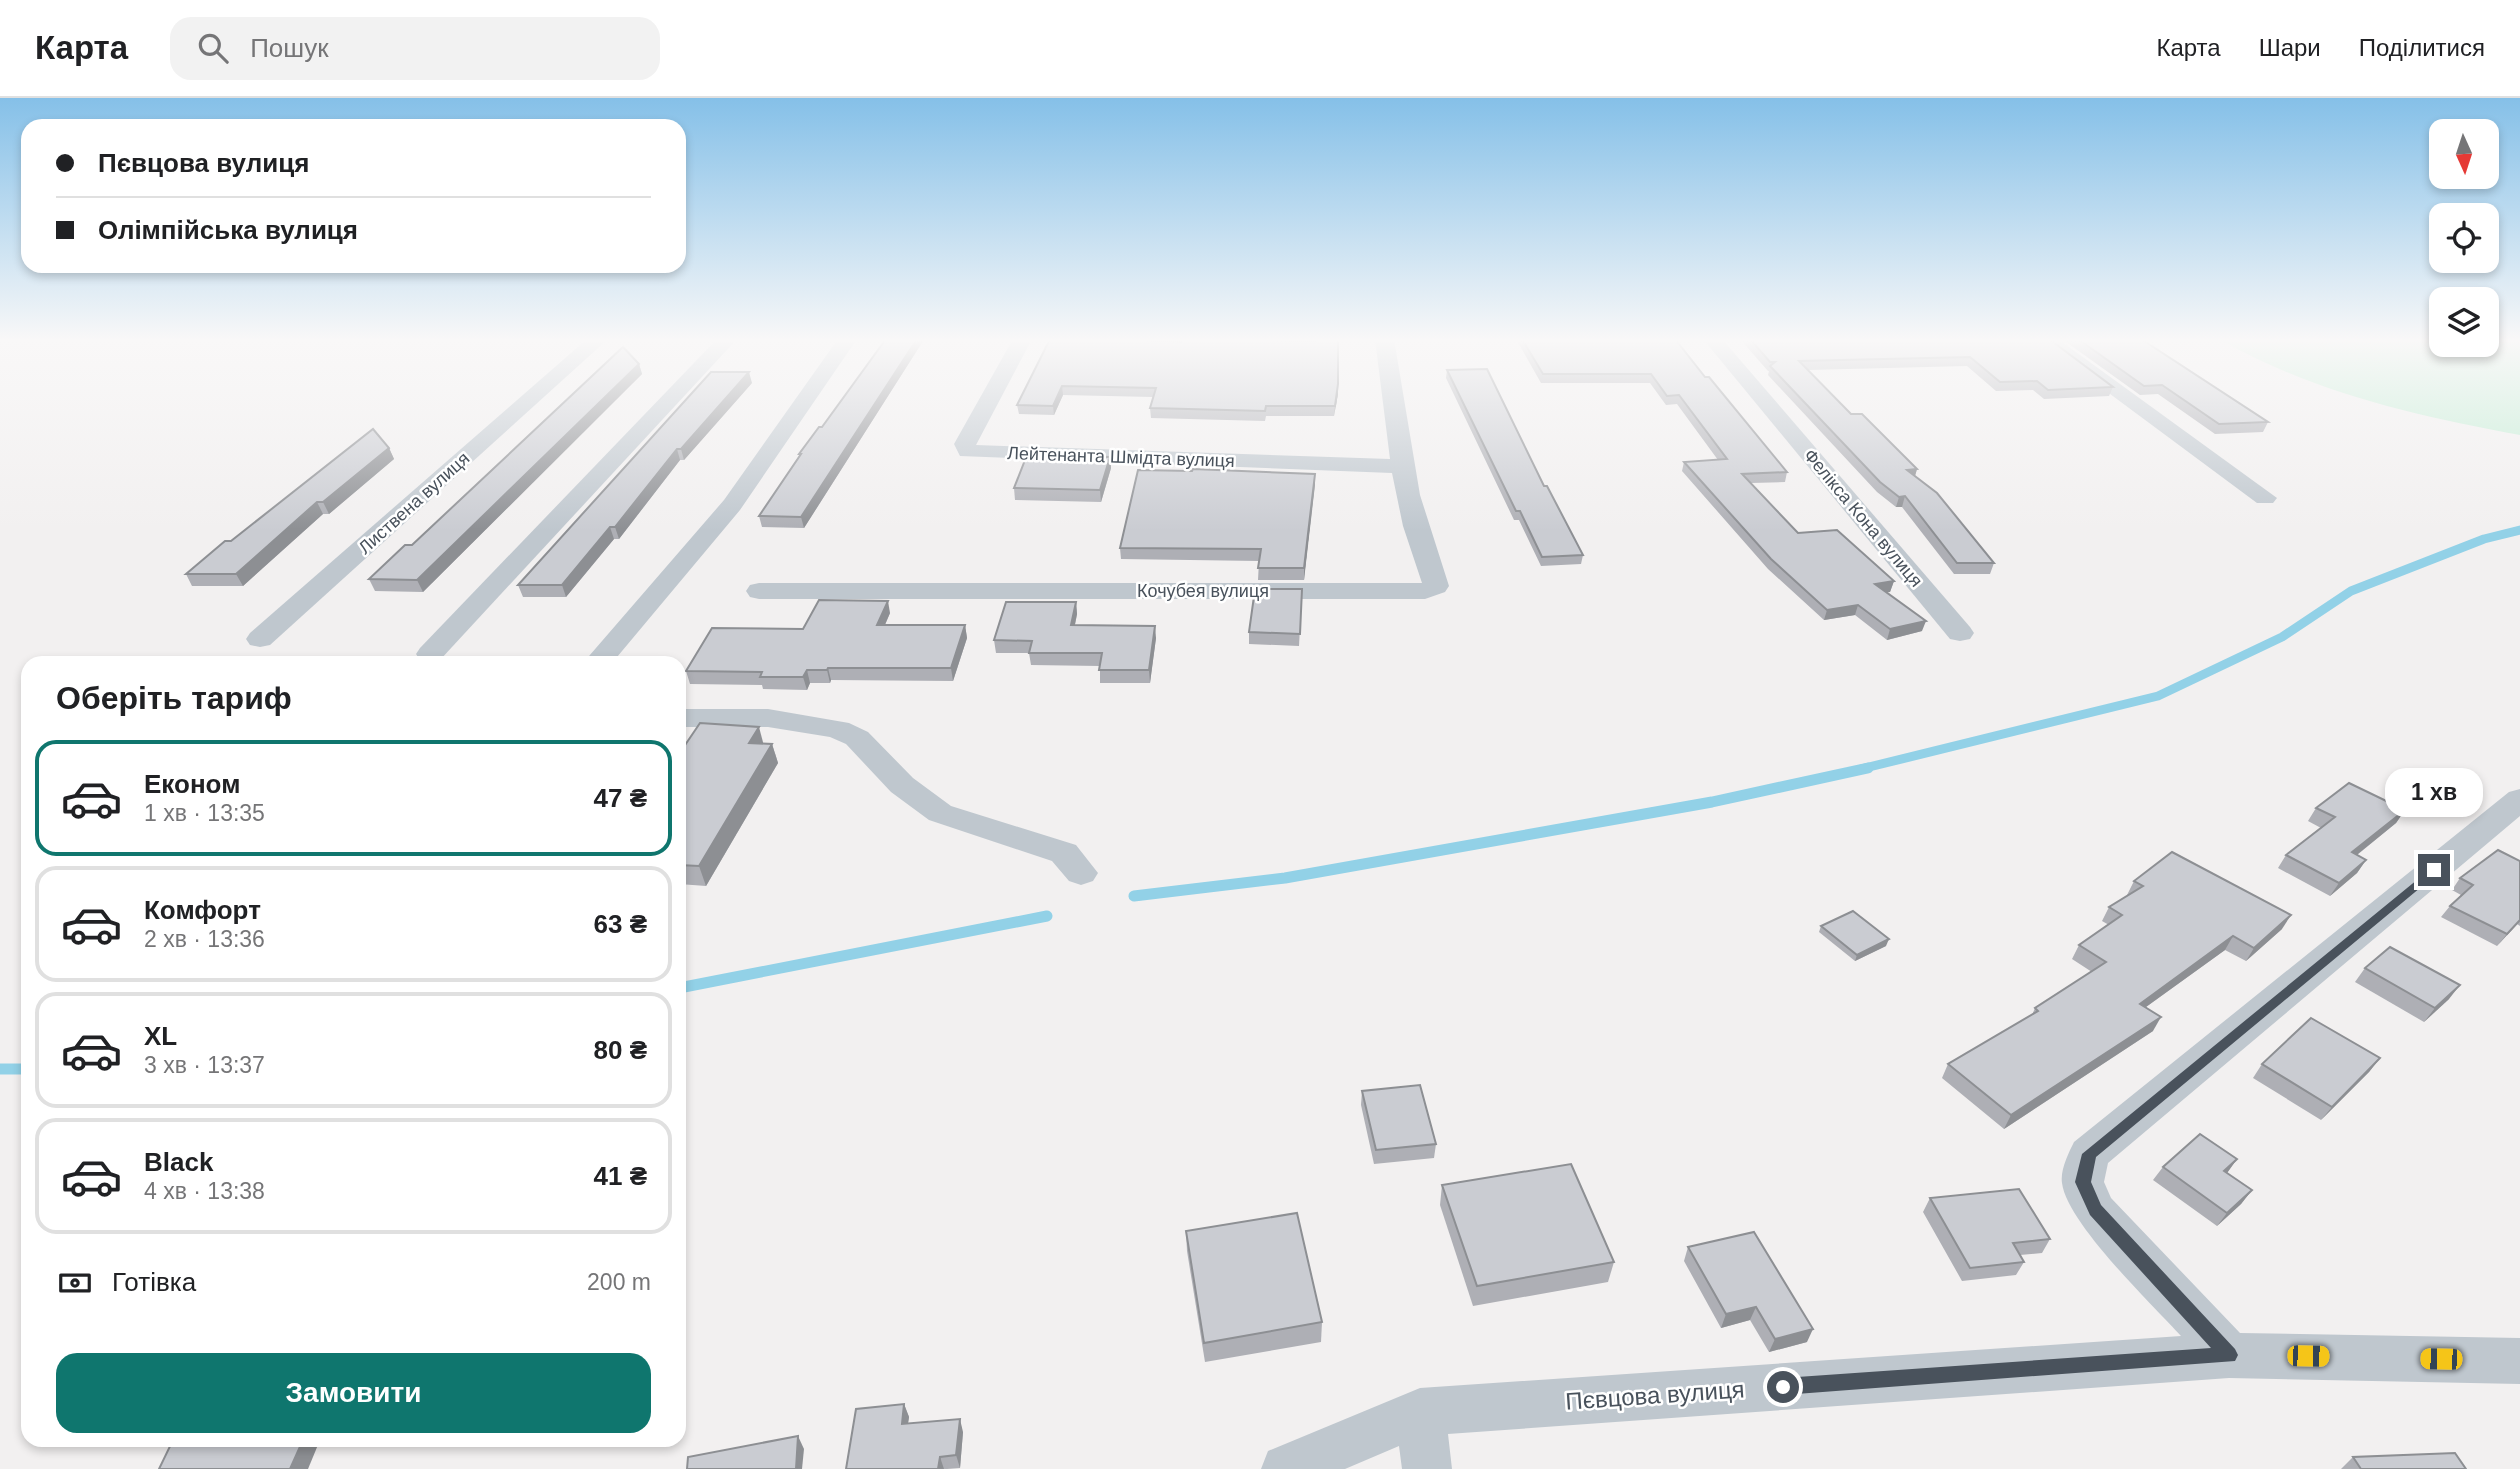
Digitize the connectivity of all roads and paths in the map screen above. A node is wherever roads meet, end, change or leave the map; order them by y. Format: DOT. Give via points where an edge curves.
graph roads {
  1 [pos="527,403"];
  2 [pos="667,403"];
  3 [pos="803,403"];
  4 [pos="988,403"];
  5 [pos="1392,403"];
  6 [pos="1766,403"];
  7 [pos="2134,403"];
  8 [pos="1400,466"];
  9 [pos="2265,498"];
  10 [pos="759,591"];
  11 [pos="1960,633"];
  12 [pos="260,639"];
  13 [pos="430,654"];
  14 [pos="603,656"];
  15 [pos="686,718"];
  16 [pos="2520,799"];
  17 [pos="1081,873"];
  18 [pos="2229,1355"];
  19 [pos="2520,1361"];
  20 [pos="1420,1412"];
  21 [pos="1286,1469"];
  22 [pos="1427,1469"];
  1 -- 12 [label="street, Листвена вулиця"];
  2 -- 13 [label="street"];
  3 -- 14 [label="street" via="732,505"];
  4 -- 8 [label="street, Лейтенанта Шмідта вулиця" via="965,444 968,451"];
  5 -- 8 [label="street, Кочубея вулиця"];
  6 -- 11 [label="street, Фелікса Кона вулиця"];
  7 -- 9 [label="street"];
  8 -- 10 [label="street, Кочубея вулиця" via="1423,556 1436,586 1425,591"];
  15 -- 17 [label="street" via="768,718 838,729 857,738 902,785 940,813 1064,853"];
  16 -- 18 [label="street" via="2089,1154 2083,1182 2095,1210"];
  18 -- 19 [label="street, Пєвцова вулиця"];
  18 -- 20 [label="street, Пєвцова вулиця"];
  20 -- 21 [label="street, Пєвцова вулиця"];
  20 -- 22 [label="street"];
}
